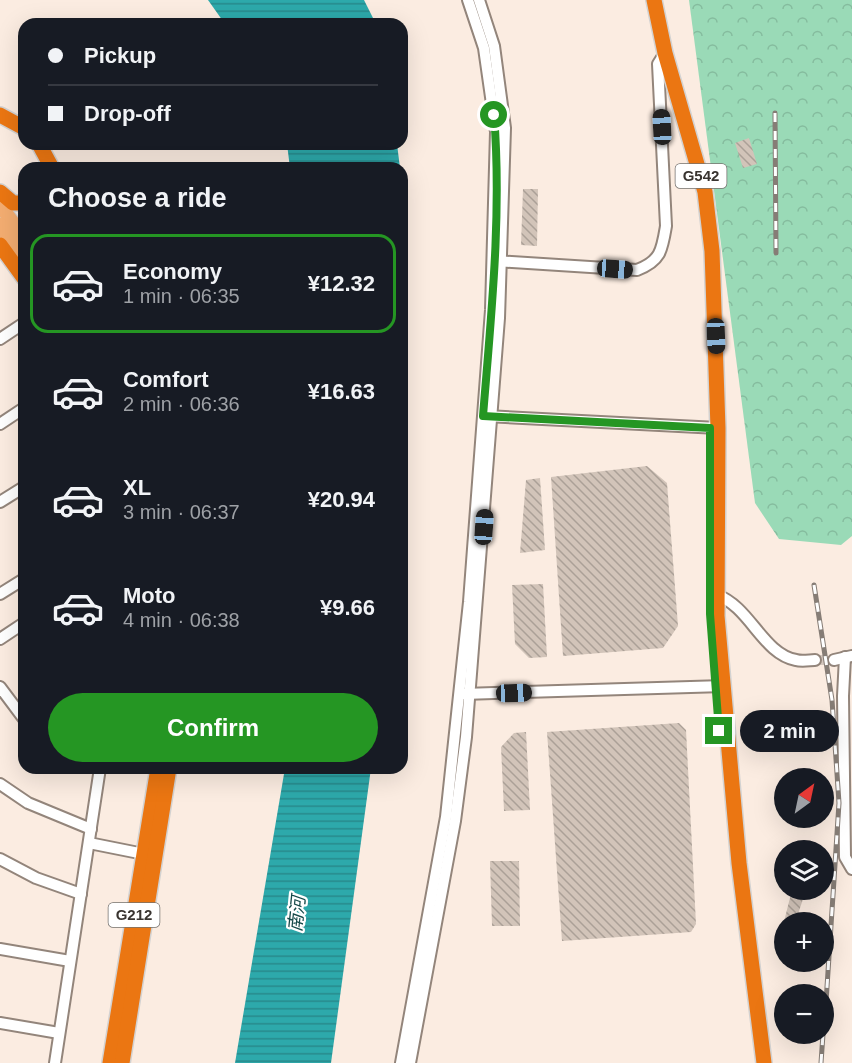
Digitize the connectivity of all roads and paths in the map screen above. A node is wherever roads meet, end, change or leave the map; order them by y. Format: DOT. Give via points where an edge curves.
graph roads {
  1 [pos="468,0"];
  2 [pos="478,0"];
  3 [pos="654,0"];
  4 [pos="665,53"];
  5 [pos="0,109"];
  6 [pos="0,115"];
  7 [pos="18,117"];
  8 [pos="18,125"];
  9 [pos="0,192"];
  10 [pos="18,203"];
  11 [pos="0,205"];
  12 [pos="0,225"];
  13 [pos="18,230"];
  14 [pos="0,245"];
  15 [pos="18,249"];
  16 [pos="497,261"];
  17 [pos="18,270"];
  18 [pos="18,327"];
  19 [pos="0,339"];
  20 [pos="18,412"];
  21 [pos="488,416"];
  22 [pos="0,424"];
  23 [pos="714,428"];
  24 [pos="18,491"];
  25 [pos="0,502"];
  26 [pos="18,583"];
  27 [pos="0,594"];
  28 [pos="717,595"];
  29 [pos="18,627"];
  30 [pos="0,639"];
  31 [pos="844,658"];
  32 [pos="815,660"];
  33 [pos="720,686"];
  34 [pos="0,687"];
  35 [pos="464,694"];
  36 [pos="18,711"];
  37 [pos="99,774"];
  38 [pos="157,774"];
  39 [pos="168,774"];
  40 [pos="0,784"];
  41 [pos="91,829"];
  42 [pos="89,843"];
  43 [pos="144,854"];
  44 [pos="0,859"];
  45 [pos="852,869"];
  46 [pos="81,894"];
  47 [pos="0,949"];
  48 [pos="70,961"];
  49 [pos="0,1023"];
  50 [pos="59,1033"];
  51 [pos="55,1063"];
  52 [pos="110,1063"];
  53 [pos="122,1063"];
  54 [pos="401,1063"];
  55 [pos="410,1063"];
  56 [pos="755,1063"];
  57 [pos="764,1063"];
  1 -- 16 [label="street" via="484,48 493,98"];
  2 -- 16 [label="street" via="494,46 505,128"];
  3 -- 4 [label="highway, G542"];
  4 -- 16 [label="street" via="658,64 666,226 662,251 651,265 638,270"];
  4 -- 23 [label="highway, G542" via="705,192 717,357"];
  5 -- 7 [label="highway"];
  6 -- 8 [label="highway"];
  9 -- 10 [label="highway"];
  11 -- 13 [label="main road"];
  12 -- 15 [label="main road"];
  14 -- 17 [label="highway"];
  16 -- 21 [label="street"];
  18 -- 19 [label="street"];
  20 -- 22 [label="street"];
  21 -- 23 [label="street"];
  21 -- 35 [label="street"];
  23 -- 28 [label="highway, G542"];
  23 -- 33 [label="highway, G542" via="710,614"];
  24 -- 25 [label="street"];
  26 -- 27 [label="street"];
  28 -- 32 [label="street" via="729,599 782,653 796,661"];
  28 -- 33 [label="highway, G542"];
  29 -- 30 [label="street"];
  31 -- 45 [label="street" via="845,857"];
  33 -- 35 [label="street"];
  33 -- 56 [label="highway, G542" via="730,864"];
  33 -- 57 [label="highway, G542"];
  34 -- 36 [label="street"];
  35 -- 54 [label="street"];
  35 -- 55 [label="street" via="455,821"];
  37 -- 41 [label="street"];
  38 -- 43 [label="highway, G212"];
  39 -- 53 [label="highway, G212"];
  40 -- 41 [label="street" via="28,803"];
  41 -- 42 [label="street"];
  42 -- 43 [label="street"];
  42 -- 46 [label="street"];
  43 -- 52 [label="highway, G212"];
  44 -- 46 [label="street" via="36,878"];
  46 -- 48 [label="street"];
  47 -- 48 [label="street"];
  48 -- 50 [label="street"];
  49 -- 50 [label="street"];
  50 -- 51 [label="street"];
}
